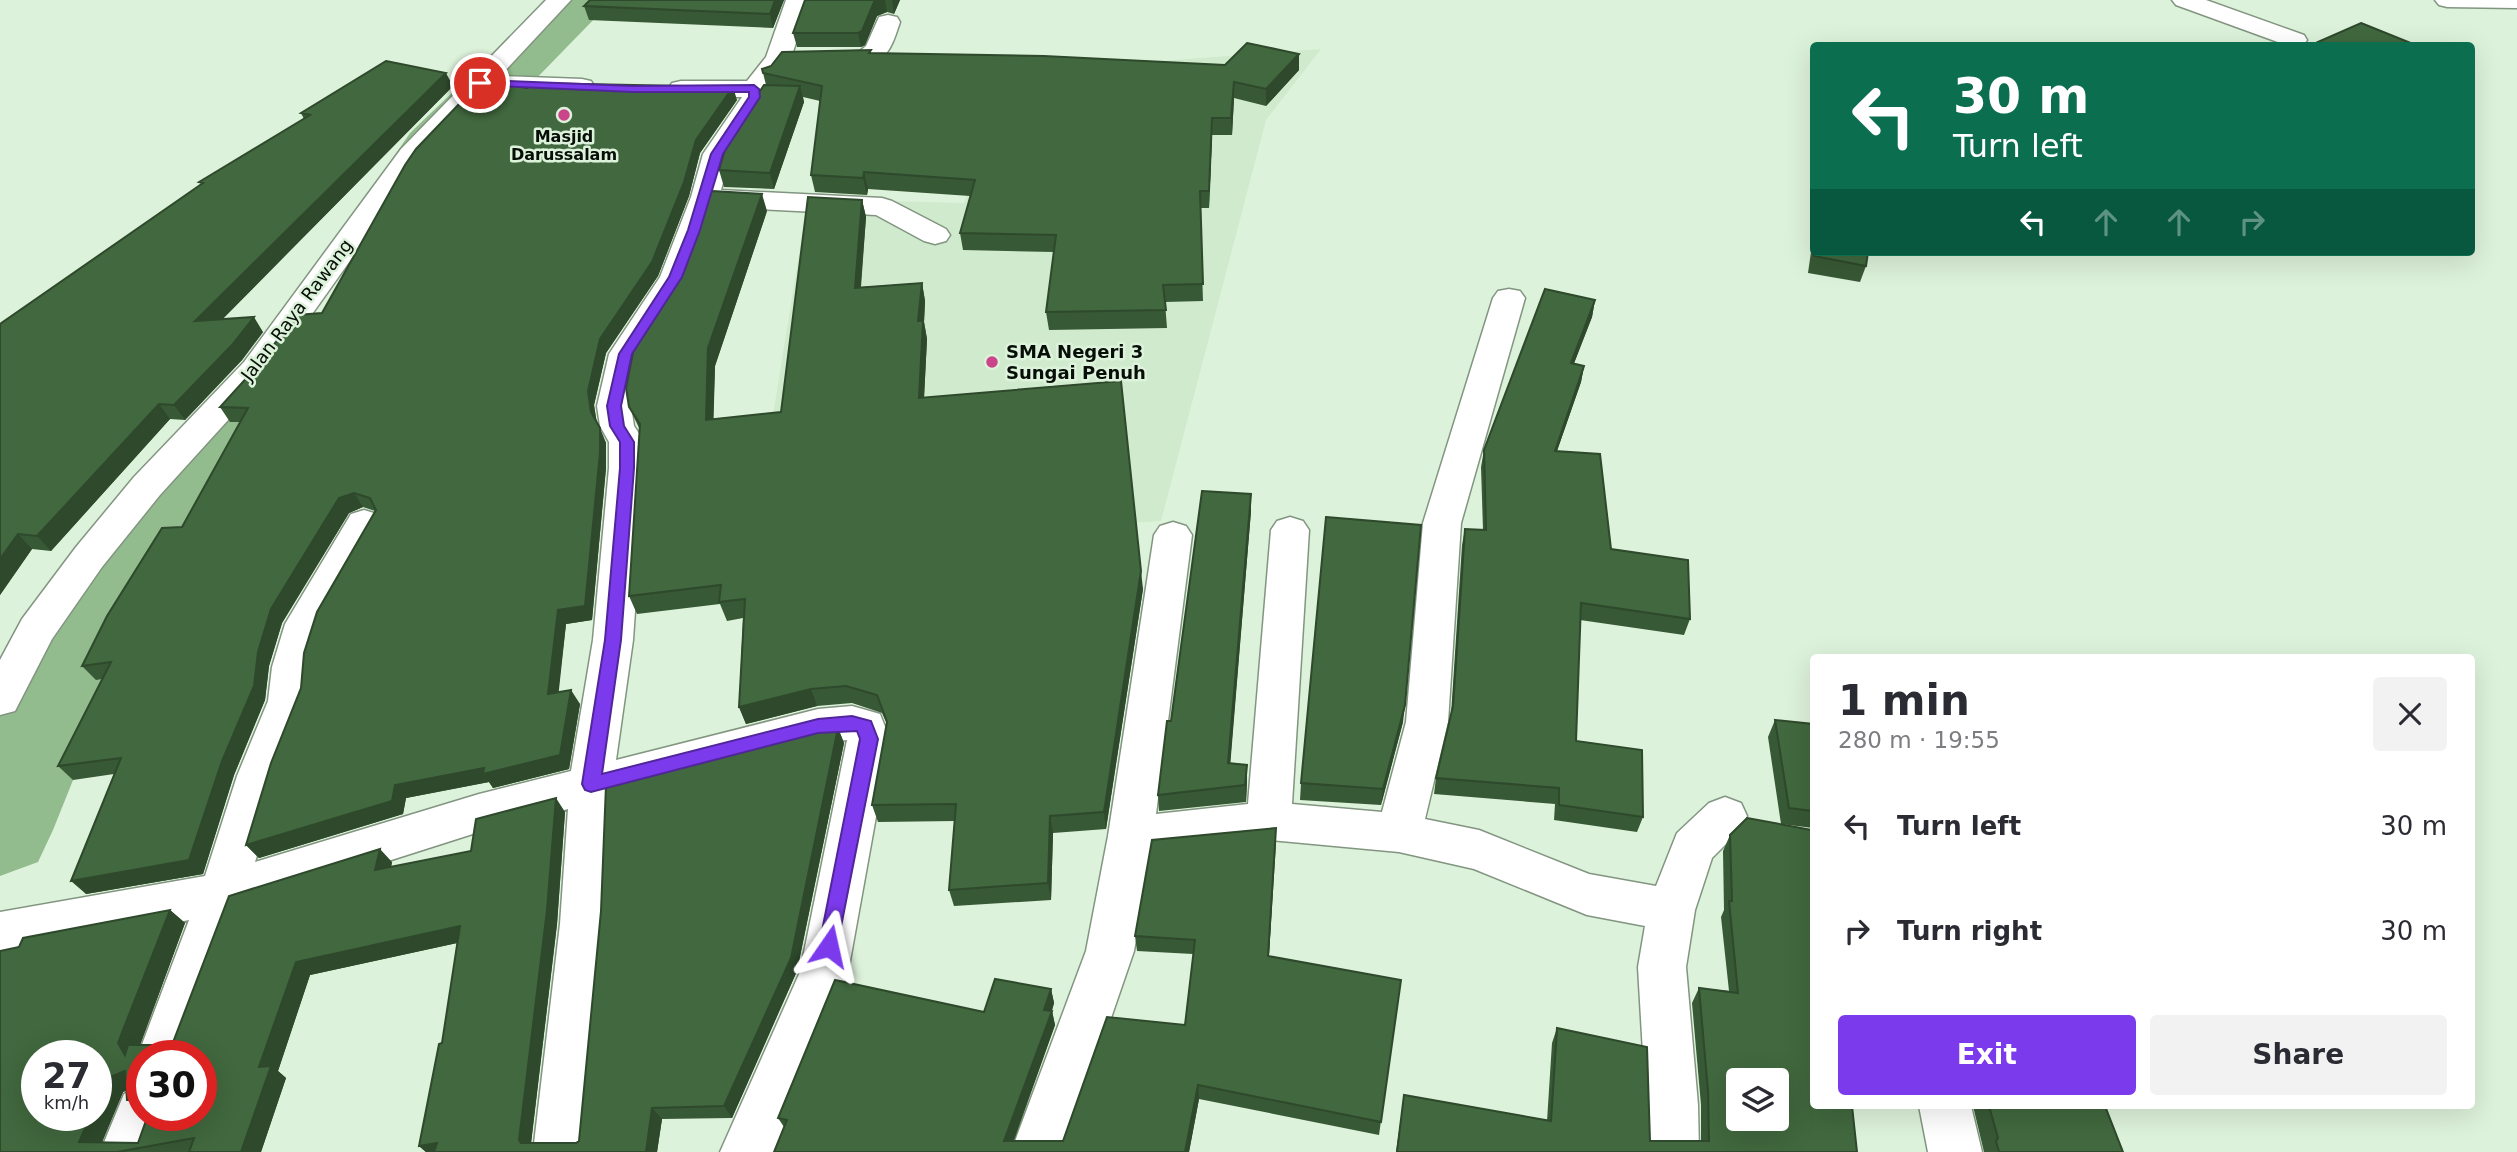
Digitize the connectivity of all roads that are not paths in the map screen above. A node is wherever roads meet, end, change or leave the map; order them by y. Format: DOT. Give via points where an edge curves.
graph roads {
  1 [pos="559,0"];
  2 [pos="799,0"];
  3 [pos="2185,0"];
  4 [pos="2447,0"];
  5 [pos="2517,1"];
  6 [pos="888,22"];
  7 [pos="2295,40"];
  8 [pos="778,58"];
  9 [pos="496,84"];
  10 [pos="607,88"];
  11 [pos="659,89"];
  12 [pos="754,89"];
  13 [pos="705,197"];
  14 [pos="935,235"];
  15 [pos="1509,298"];
  16 [pos="364,523"];
  17 [pos="1290,530"];
  18 [pos="1173,535"];
  19 [pos="0,699"];
  20 [pos="591,784"];
  21 [pos="1725,816"];
  22 [pos="1269,821"];
  23 [pos="1399,833"];
  24 [pos="1131,836"];
  25 [pos="223,893"];
  26 [pos="1671,910"];
  27 [pos="0,934"];
  28 [pos="169,1040"];
  29 [pos="1946,1109"];
  30 [pos="135,1131"];
  31 [pos="127,1152"];
  32 [pos="560,1152"];
  33 [pos="747,1152"];
  34 [pos="1038,1152"];
  35 [pos="1672,1152"];
  36 [pos="1955,1152"];
  1 -- 9 [label="street, Jalan Raya Rawang"];
  2 -- 8 [label="street"];
  3 -- 7 [label="street"];
  4 -- 5 [label="street"];
  6 -- 8 [label="street" via="878,51 867,58"];
  8 -- 12 [label="street"];
  9 -- 10 [label="street"];
  9 -- 19 [label="street, Jalan Raya Rawang" via="411,155 256,369 147,486 89,557 36,630"];
  11 -- 12 [label="street"];
  12 -- 13 [label="street" via="755,97 717,154"];
  13 -- 14 [label="street" via="882,208"];
  13 -- 20 [label="street" via="675,277 625,354 614,406 617,426 627,442 627,468 613,640"];
  15 -- 23 [label="street" via="1443,523 1427,722"];
  16 -- 25 [label="street" via="305,624 292,667 289,701 259,776"];
  17 -- 22 [label="street"];
  18 -- 24 [label="street"];
  20 -- 25 [label="street" via="479,813"];
  20 -- 32 [label="street" via="584,924"];
  20 -- 33 [label="street" via="818,726 864,726 869,739 824,972"];
  21 -- 26 [label="street" via="1693,847"];
  22 -- 23 [label="street"];
  22 -- 24 [label="street"];
  23 -- 26 [label="street" via="1479,850 1587,894"];
  24 -- 34 [label="street" via="1110,951"];
  25 -- 27 [label="street"];
  25 -- 28 [label="street"];
  26 -- 35 [label="street" via="1662,967"];
  29 -- 36 [label="street"];
  30 -- 31 [label="street"];
}
